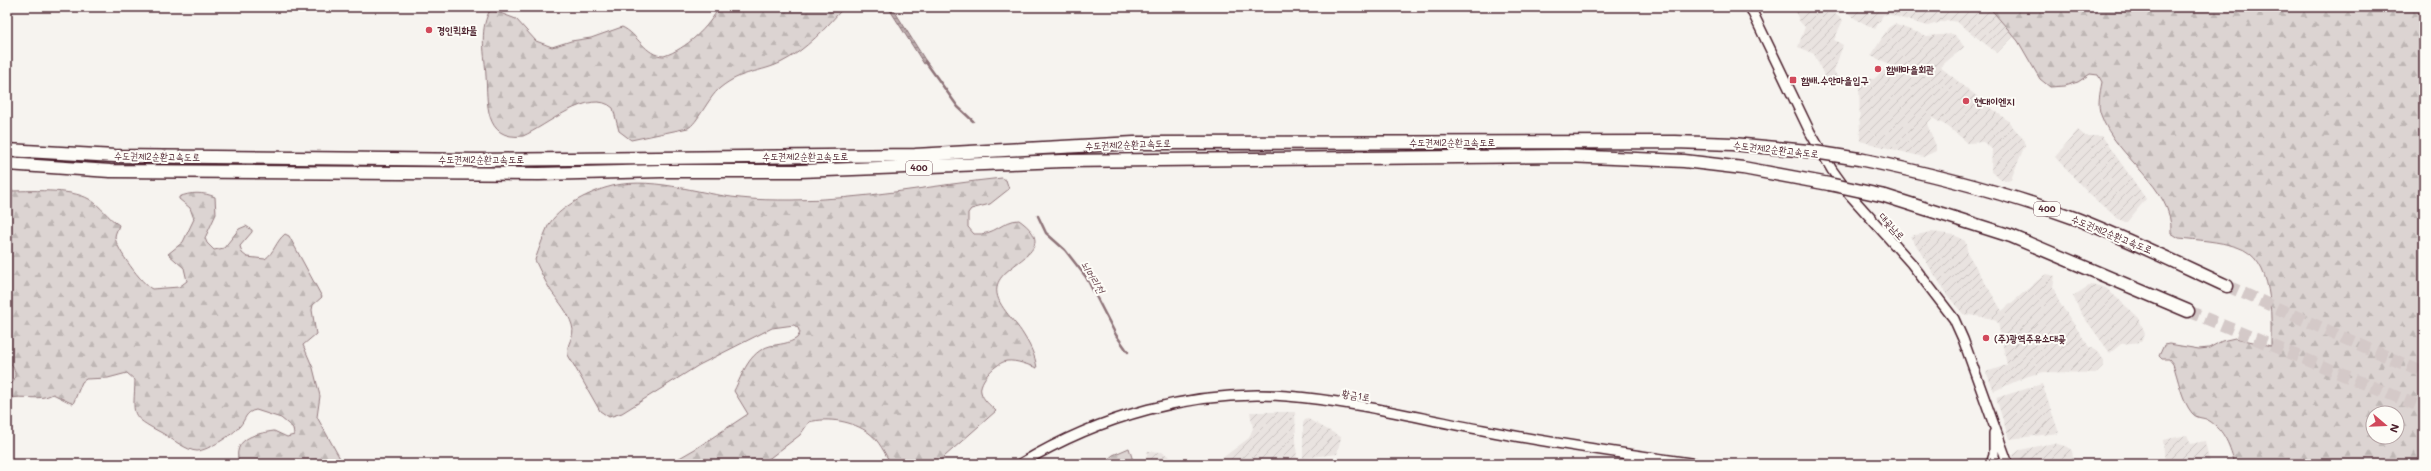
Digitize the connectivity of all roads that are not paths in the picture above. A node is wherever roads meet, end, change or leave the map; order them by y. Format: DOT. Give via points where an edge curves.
graph roads {
  1 [pos="1750,7"];
  2 [pos="7,150"];
  3 [pos="7,164"];
  4 [pos="2226,286"];
  5 [pos="2188,311"];
  6 [pos="1994,428"];
  7 [pos="1020,464"];
  8 [pos="1697,464"];
  9 [pos="1991,464"];
  10 [pos="2008,464"];
  1 -- 6 [label="street, 대곶남로" via="1810,132 1832,170 1850,195 1911,263 1954,319"];
  2 -- 4 [label="highway, 수도권제2순환고속도로 / 400, bridge" via="115,156 479,160 907,155 1134,143 1733,144 1859,159 1960,183 2076,219 2142,246"];
  3 -- 5 [label="highway, 수도권제2순환고속도로 / 400, bridge" via="110,171 539,174 800,171 1064,161 1566,156 1684,161 1743,168 1885,196 2012,236"];
  6 -- 9 [label="street" via="1994,455"];
  6 -- 10 [label="street, 대곶남로"];
  7 -- 8 [label="street, 황금1로" via="1088,429 1130,414 1204,398 1250,395 1322,400 1542,441"];
}
